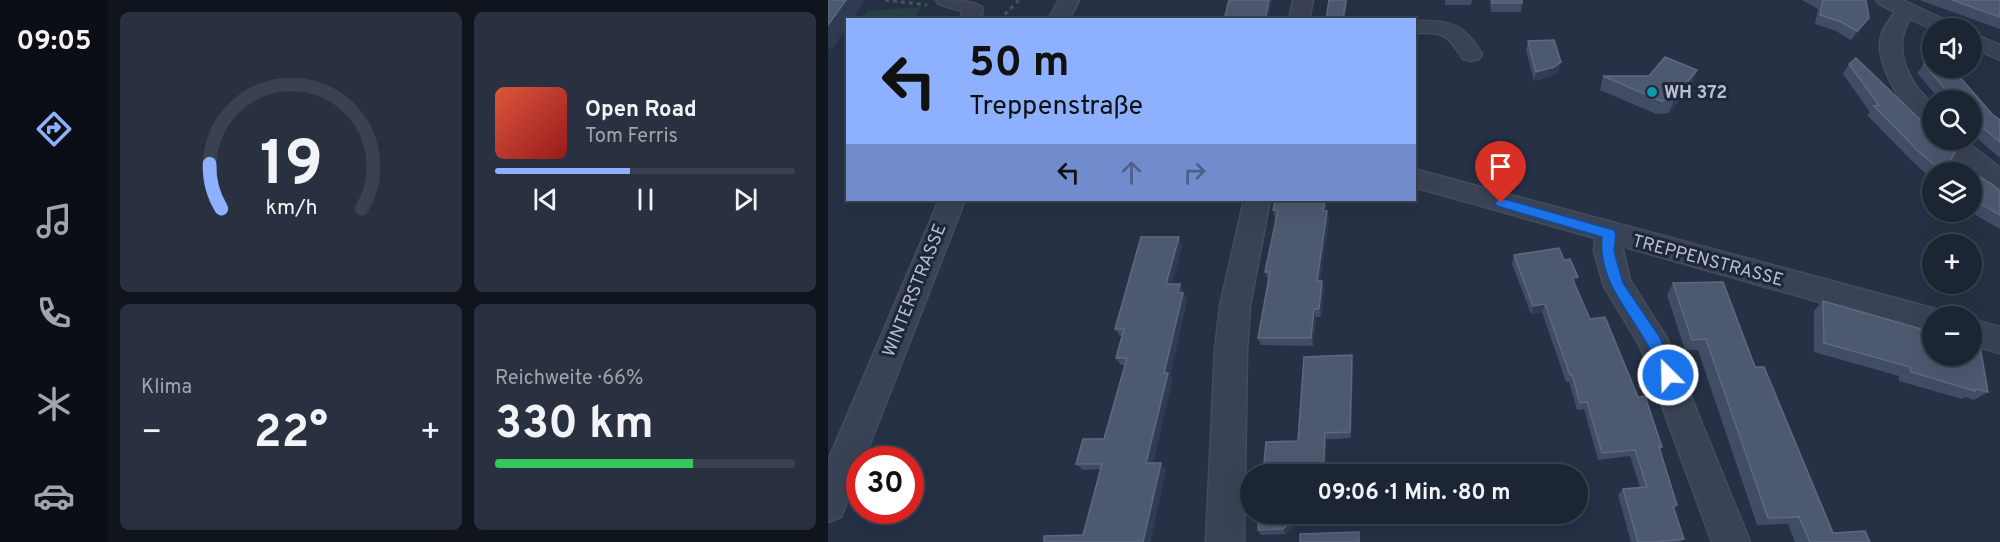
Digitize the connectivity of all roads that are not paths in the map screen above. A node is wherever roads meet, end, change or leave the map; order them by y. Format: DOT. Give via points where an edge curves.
graph roads {
  1 [pos="1070,0"];
  2 [pos="1304,0"];
  3 [pos="939,3"];
  4 [pos="1896,5"];
  5 [pos="971,18"];
  6 [pos="1059,18"];
  7 [pos="1300,18"];
  8 [pos="1925,18"];
  9 [pos="1416,27"];
  10 [pos="1982,44"];
  11 [pos="2000,53"];
  12 [pos="1471,54"];
  13 [pos="1922,108"];
  14 [pos="1961,150"];
  15 [pos="1416,179"];
  16 [pos="2000,182"];
  17 [pos="952,201"];
  18 [pos="1257,201"];
  19 [pos="1609,234"];
  20 [pos="1922,318"];
  21 [pos="1982,335"];
  22 [pos="2000,340"];
  23 [pos="877,380"];
  24 [pos="828,464"];
  25 [pos="828,504"];
  26 [pos="1225,542"];
  27 [pos="1731,542"];
  1 -- 6 [label="street"];
  2 -- 7 [label="street"];
  3 -- 5 [label="street" via="973,8"];
  4 -- 8 [label="street"];
  4 -- 13 [label="street" via="1892,34 1896,69"];
  9 -- 12 [label="street" via="1455,31"];
  10 -- 11 [label="street"];
  14 -- 16 [label="street"];
  15 -- 19 [label="street, TREPPENSTRASSE"];
  17 -- 23 [label="street, WINTERSTRASSE"];
  18 -- 26 [label="street" via="1235,306"];
  19 -- 20 [label="street, TREPPENSTRASSE"];
  19 -- 27 [label="street" via="1612,271 1653,340"];
  21 -- 22 [label="street"];
  23 -- 24 [label="street, WINTERSTRASSE"];
  23 -- 25 [label="street, WINTERSTRASSE"];
}
